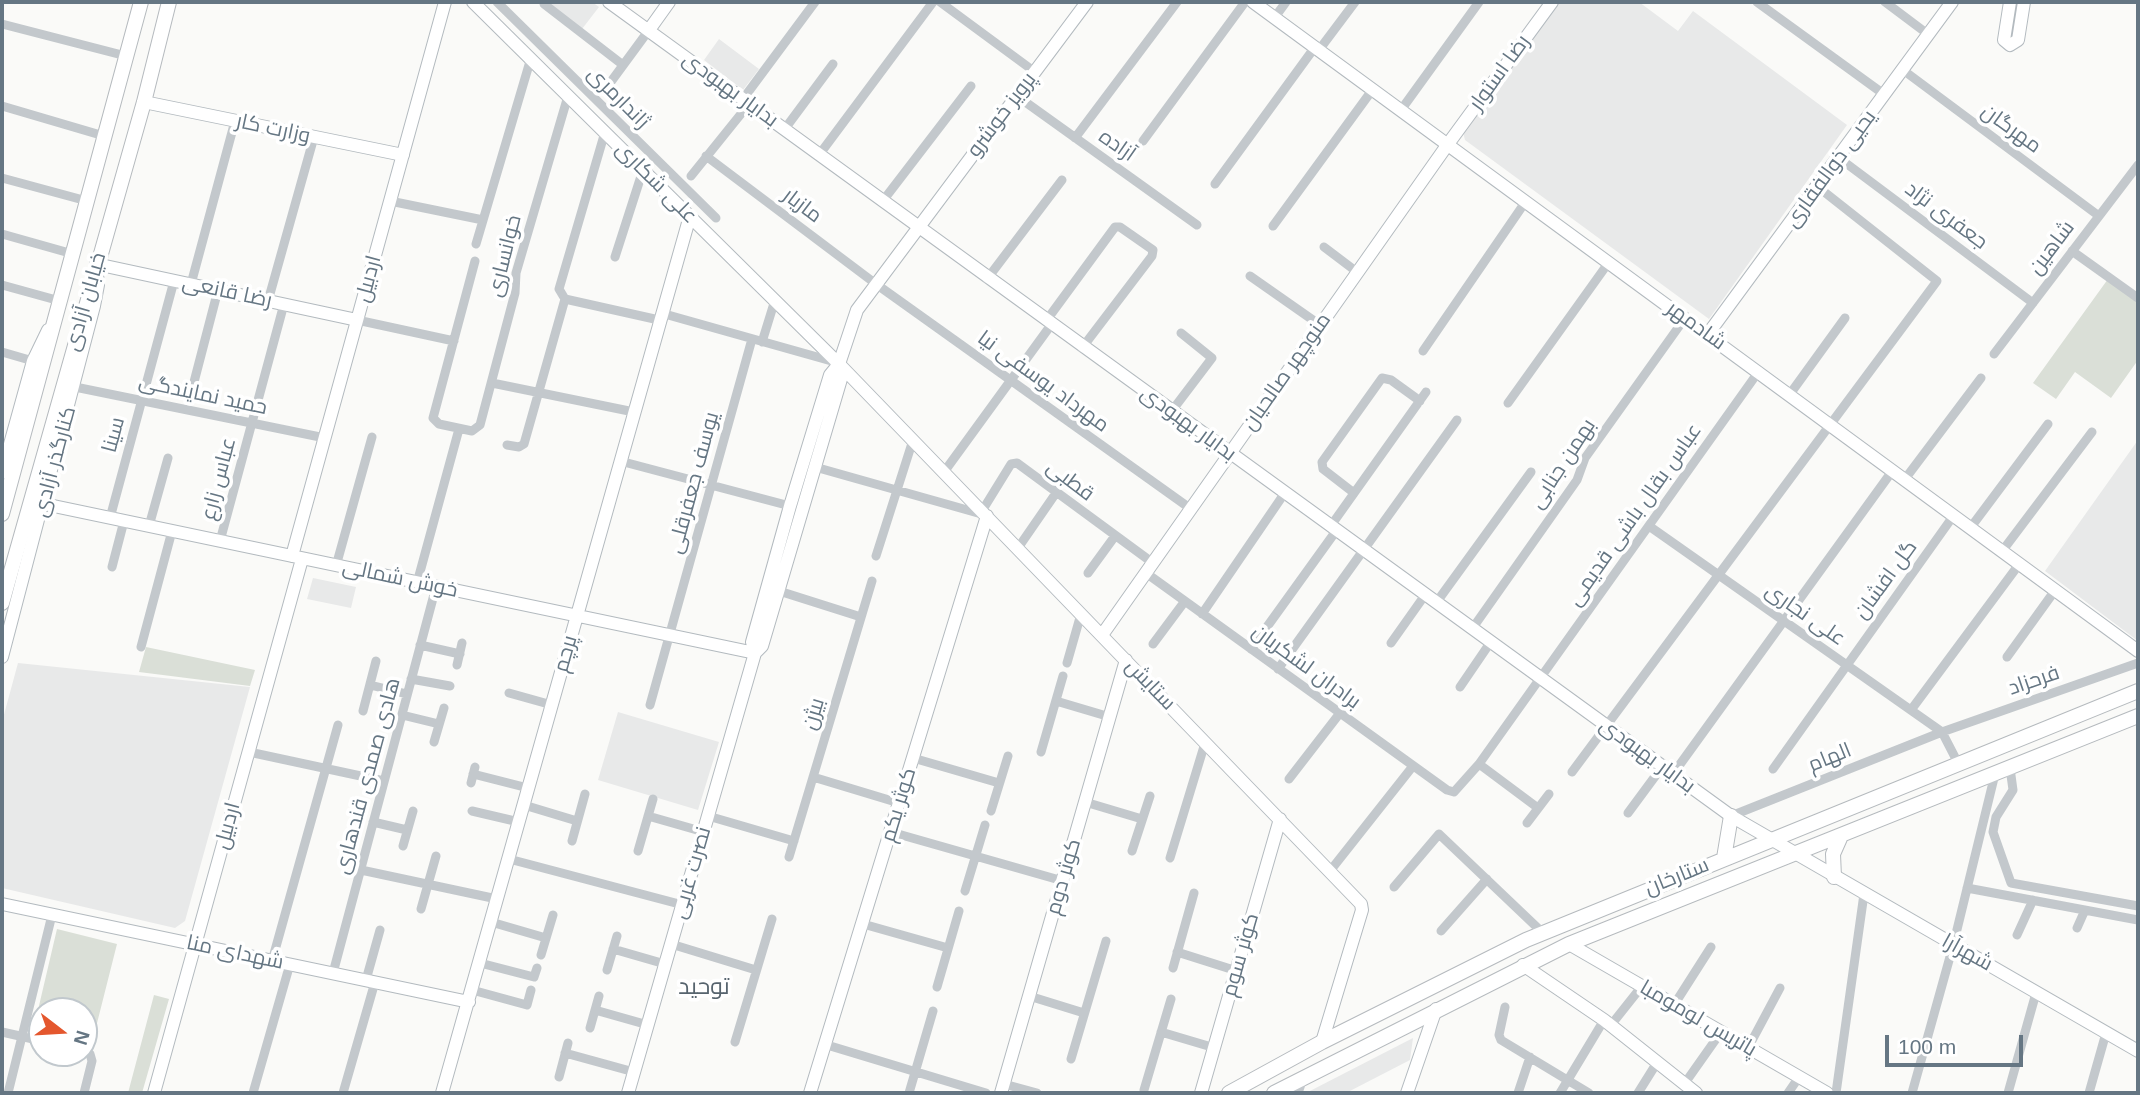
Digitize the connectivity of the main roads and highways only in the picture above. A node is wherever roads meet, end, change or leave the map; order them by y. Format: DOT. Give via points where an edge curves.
graph roads {
  1 [pos="141,2"];
  2 [pos="169,2"];
  3 [pos="2,514"];
  4 [pos="2,603"];
  5 [pos="2138,691"];
  6 [pos="2138,716"];
  7 [pos="1731,816"];
  8 [pos="1841,836"];
  9 [pos="1724,858"];
  10 [pos="1834,877"];
  11 [pos="1229,1093"];
  12 [pos="1274,1093"];
  1 -- 3 [label="main road, خیابان آزادی"];
  2 -- 4 [label="main road, خیابان آزادی"];
  5 -- 9 [label="main road, ستارخان"];
  6 -- 8 [label="main road, ستارخان"];
  7 -- 9 [label="main road"];
  8 -- 10 [label="main road" via="1833,854"];
  8 -- 12 [label="main road, ستارخان" via="1569,944"];
  9 -- 11 [label="main road, ستارخان" via="1543,933"];
}
